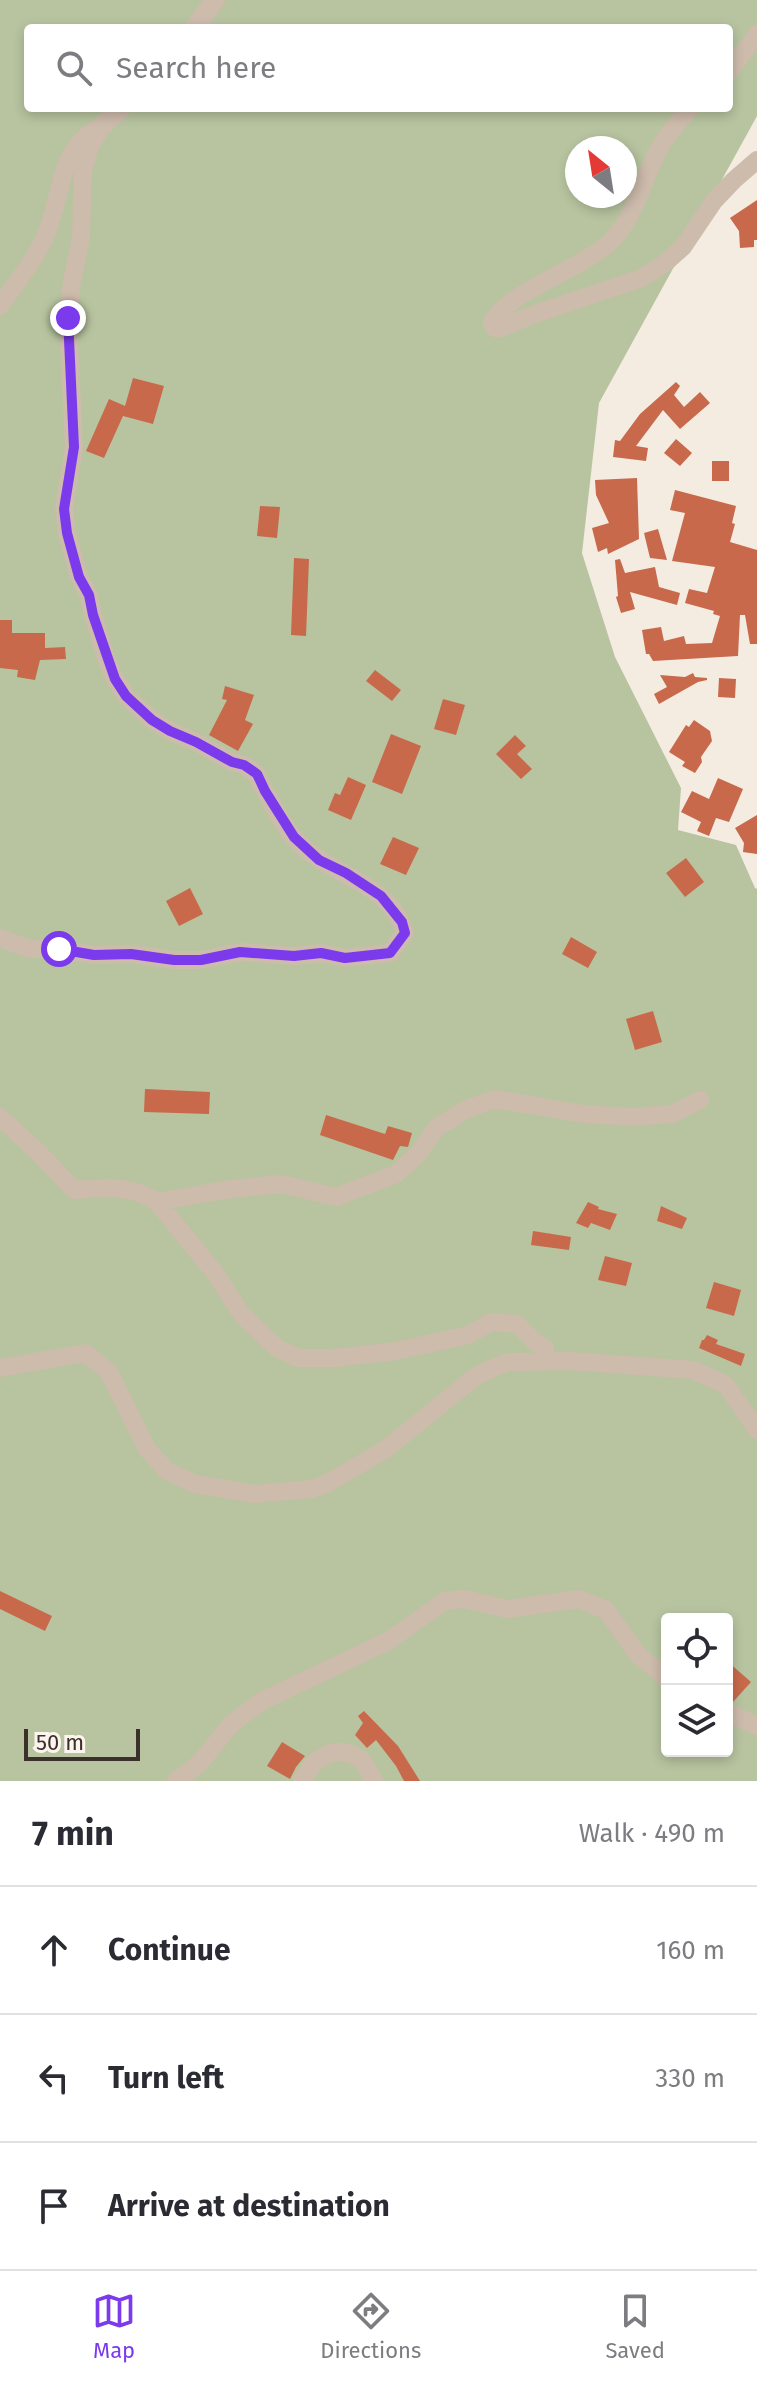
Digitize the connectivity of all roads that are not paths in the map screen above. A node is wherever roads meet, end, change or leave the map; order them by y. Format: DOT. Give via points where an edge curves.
graph roads {
  1 [pos="215,0"];
  2 [pos="198,24"];
  3 [pos="757,34"];
  4 [pos="733,67"];
  5 [pos="117,112"];
  6 [pos="687,112"];
  7 [pos="103,125"];
  8 [pos="757,160"];
  9 [pos="0,306"];
  10 [pos="0,938"];
  11 [pos="700,1100"];
  12 [pos="0,1117"];
  13 [pos="157,1202"];
  14 [pos="539,1362"];
  15 [pos="0,1368"];
  16 [pos="757,1430"];
  17 [pos="661,1673"];
  18 [pos="733,1715"];
  19 [pos="757,1726"];
  20 [pos="176,1781"];
  21 [pos="302,1781"];
  22 [pos="374,1781"];
  1 -- 2 [label="street"];
  3 -- 4 [label="street"];
  5 -- 7 [label="street"];
  6 -- 8 [label="street" via="663,142 630,214 610,243 505,306 492,322 495,328 642,278 683,247 714,201"];
  7 -- 9 [label="street" via="70,154 43,242"];
  7 -- 10 [label="street" via="83,172 81,238 68,318 74,447 64,509 79,577 107,661 126,696 152,720 257,774 294,837 319,860 381,896 405,933 390,953 345,958 240,952 201,960 30,949"];
  11 -- 13 [label="street" via="672,1114 634,1117 495,1099 436,1128 396,1174 336,1197 281,1184"];
  12 -- 13 [label="street" via="74,1190 122,1187"];
  13 -- 14 [label="street" via="242,1315 277,1348 298,1358 396,1351 468,1335 491,1322 517,1324 545,1348"];
  14 -- 15 [label="street" via="507,1362 476,1376 386,1449 328,1483 255,1494 195,1484 167,1471 147,1449 109,1372 86,1353"];
  14 -- 16 [label="street" via="693,1370 726,1385"];
  17 -- 20 [label="street" via="638,1655 606,1610 578,1599 507,1609 464,1599 445,1601 388,1641 262,1701 231,1724 200,1763"];
  18 -- 19 [label="street"];
  21 -- 22 [label="street" via="321,1755 340,1751 362,1760"];
}
